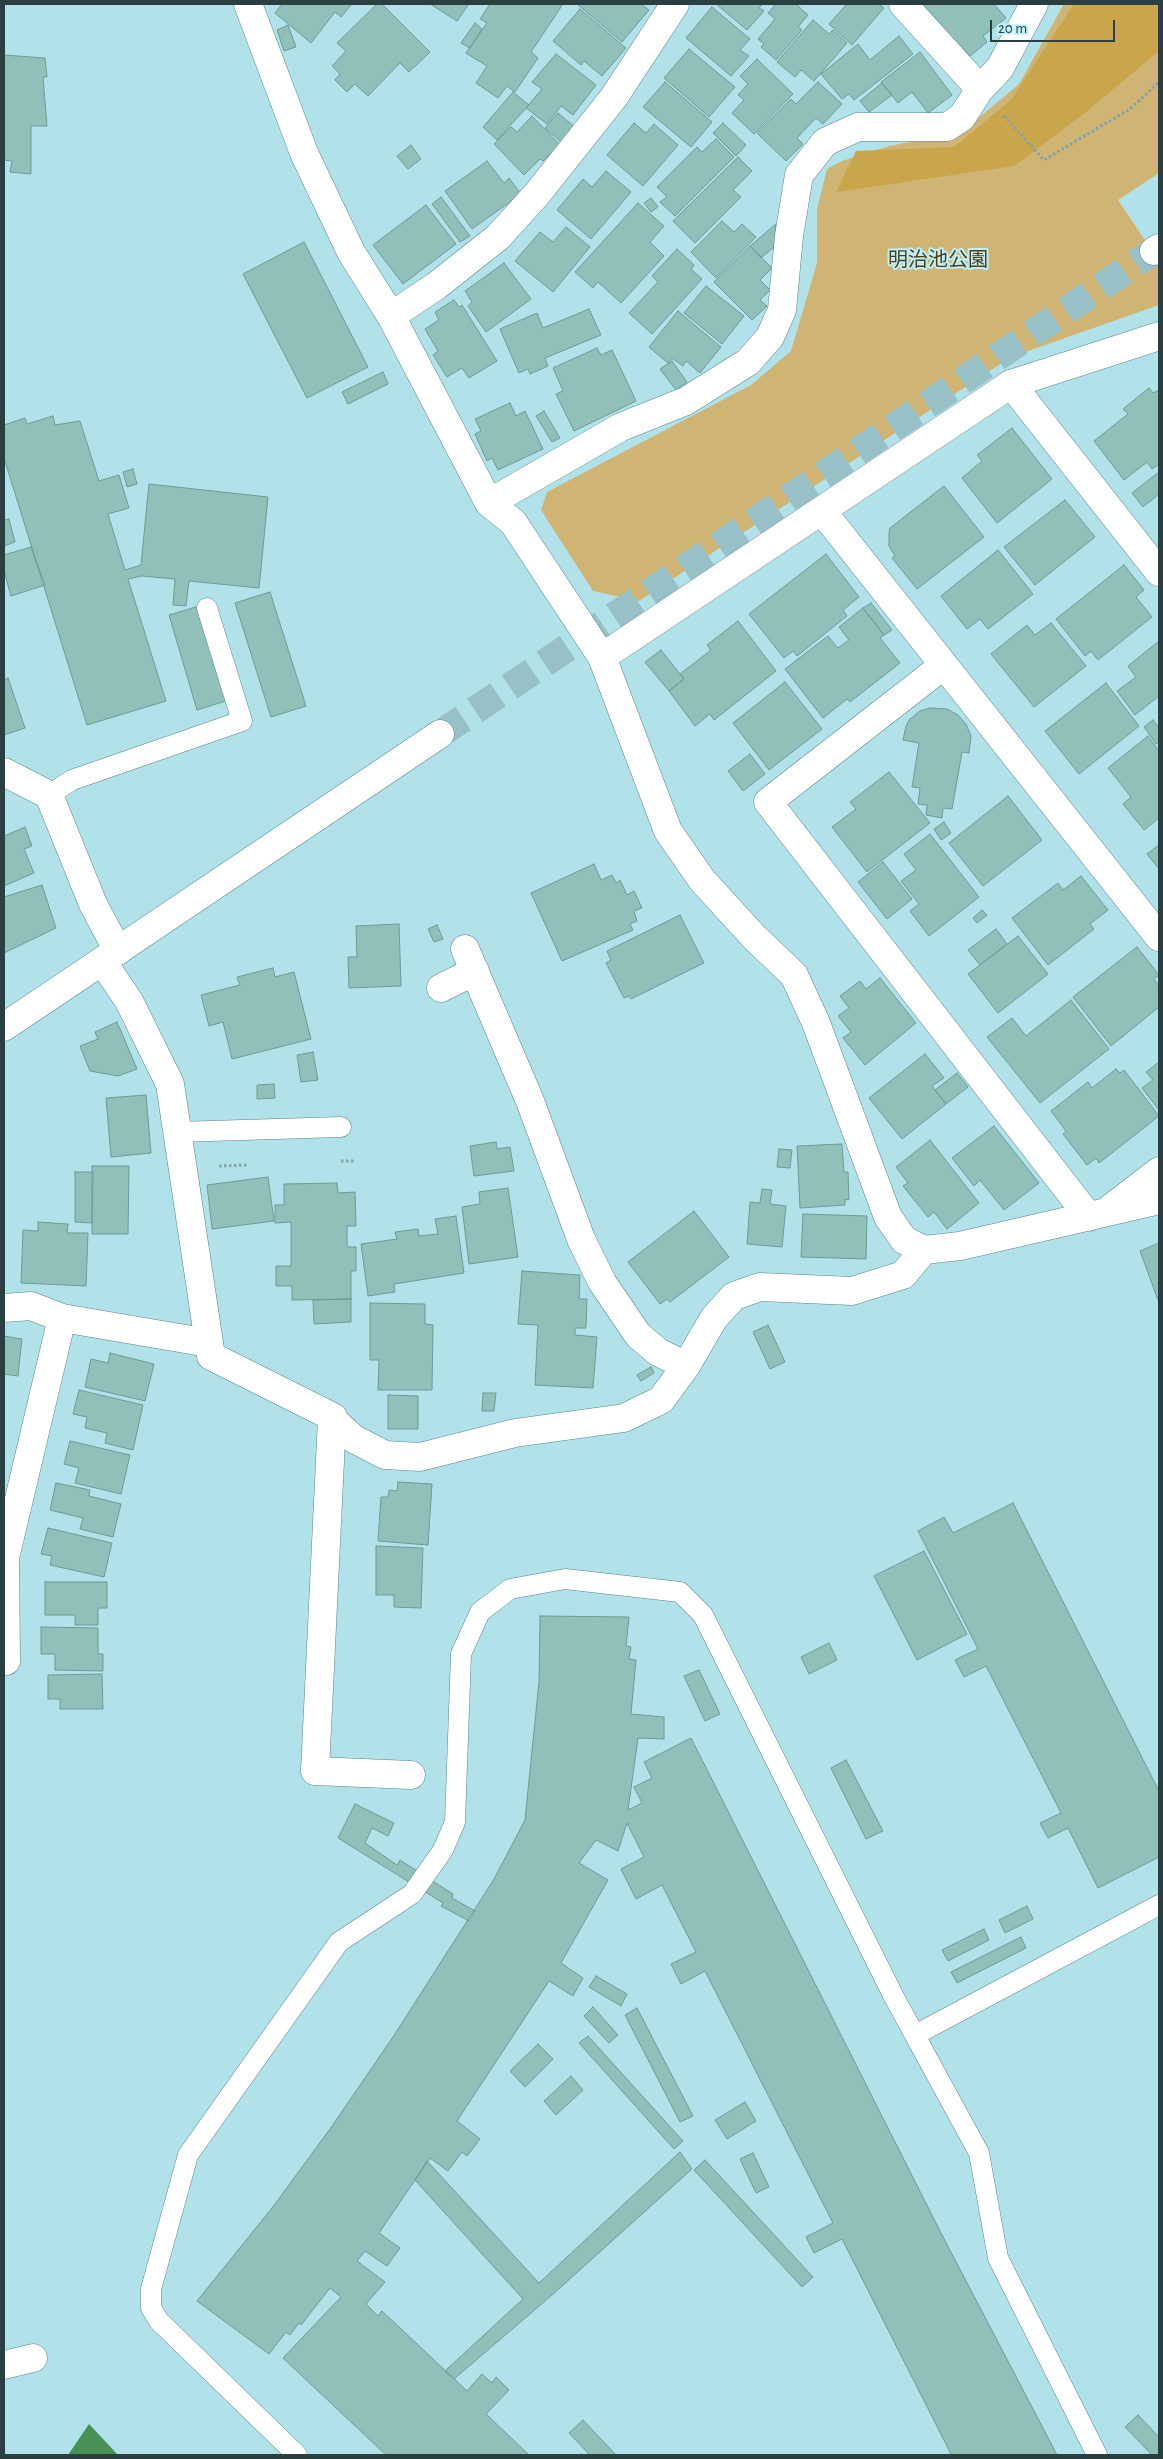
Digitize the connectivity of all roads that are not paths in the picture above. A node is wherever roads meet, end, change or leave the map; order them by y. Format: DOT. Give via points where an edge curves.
graph roads {
  1 [pos="248,4"];
  2 [pos="675,4"];
  3 [pos="903,4"];
  4 [pos="1034,4"];
  5 [pos="980,90"];
  6 [pos="391,316"];
  7 [pos="1159,336"];
  8 [pos="1011,384"];
  9 [pos="489,503"];
  10 [pos="822,511"];
  11 [pos="1159,572"];
  12 [pos="207,608"];
  13 [pos="602,657"];
  14 [pos="944,665"];
  15 [pos="440,734"];
  16 [pos="4,772"];
  17 [pos="49,795"];
  18 [pos="1159,937"];
  19 [pos="110,956"];
  20 [pos="441,988"];
  21 [pos="4,1027"];
  22 [pos="341,1127"];
  23 [pos="177,1132"];
  24 [pos="1159,1171"];
  25 [pos="1159,1200"];
  26 [pos="1097,1216"];
  27 [pos="924,1250"];
  28 [pos="4,1308"];
  29 [pos="62,1318"];
  30 [pos="209,1343"];
  31 [pos="686,1366"];
  32 [pos="332,1419"];
  33 [pos="4,1558"];
  34 [pos="6,1661"];
  35 [pos="411,1775"];
  36 [pos="1159,1905"];
  37 [pos="915,2035"];
  38 [pos="33,2358"];
  39 [pos="4,2365"];
  40 [pos="297,2455"];
  41 [pos="1097,2455"];
  1 -- 6 [label="street" via="304,152 351,252"];
  2 -- 6 [label="street" via="614,97 498,237 436,286"];
  3 -- 5 [label="street"];
  4 -- 5 [label="street" via="1000,68"];
  5 -- 9 [label="street" via="962,117 947,127 858,127 825,142 800,175 788,236 782,310 770,337 748,362 686,401 621,427"];
  6 -- 9 [label="street"];
  7 -- 8 [label="street"];
  8 -- 10 [label="street"];
  8 -- 11 [label="street"];
  9 -- 13 [label="street" via="512,522"];
  10 -- 13 [label="street"];
  10 -- 14 [label="street"];
  12 -- 17 [label="lane" via="242,721 72,780"];
  13 -- 27 [label="street" via="668,831 702,880 794,975 816,1023 888,1217 904,1240"];
  14 -- 18 [label="street"];
  14 -- 26 [label="street" via="768,802"];
  15 -- 19 [label="street"];
  16 -- 17 [label="street"];
  17 -- 19 [label="street" via="93,904"];
  19 -- 21 [label="street"];
  19 -- 23 [label="street" via="170,1084"];
  20 -- 31 [label="street" via="470,960 530,1101 581,1239 602,1282 638,1335 658,1352"];
  22 -- 23 [label="lane"];
  23 -- 30 [label="street"];
  24 -- 26 [label="street"];
  25 -- 26 [label="street"];
  26 -- 27 [label="street" via="960,1246"];
  27 -- 31 [label="street" via="903,1275 852,1291 760,1287 734,1296 714,1318"];
  28 -- 29 [label="street" via="31,1306"];
  29 -- 30 [label="street"];
  29 -- 33 [label="street"];
  30 -- 32 [label="street" via="211,1356"];
  31 -- 32 [label="street" via="661,1400 624,1418 515,1433 420,1458 385,1455 354,1439"];
  32 -- 35 [label="street" via="315,1771"];
  33 -- 34 [label="street"];
  36 -- 37 [label="lane"];
  37 -- 40 [label="lane" via="703,1615 680,1592 564,1579 510,1589 480,1612 461,1654 455,1822 443,1850 412,1894 339,1942 188,2155 151,2289 151,2308 159,2321"];
  37 -- 41 [label="lane" via="979,2153 998,2258"];
  38 -- 39 [label="street"];
}
